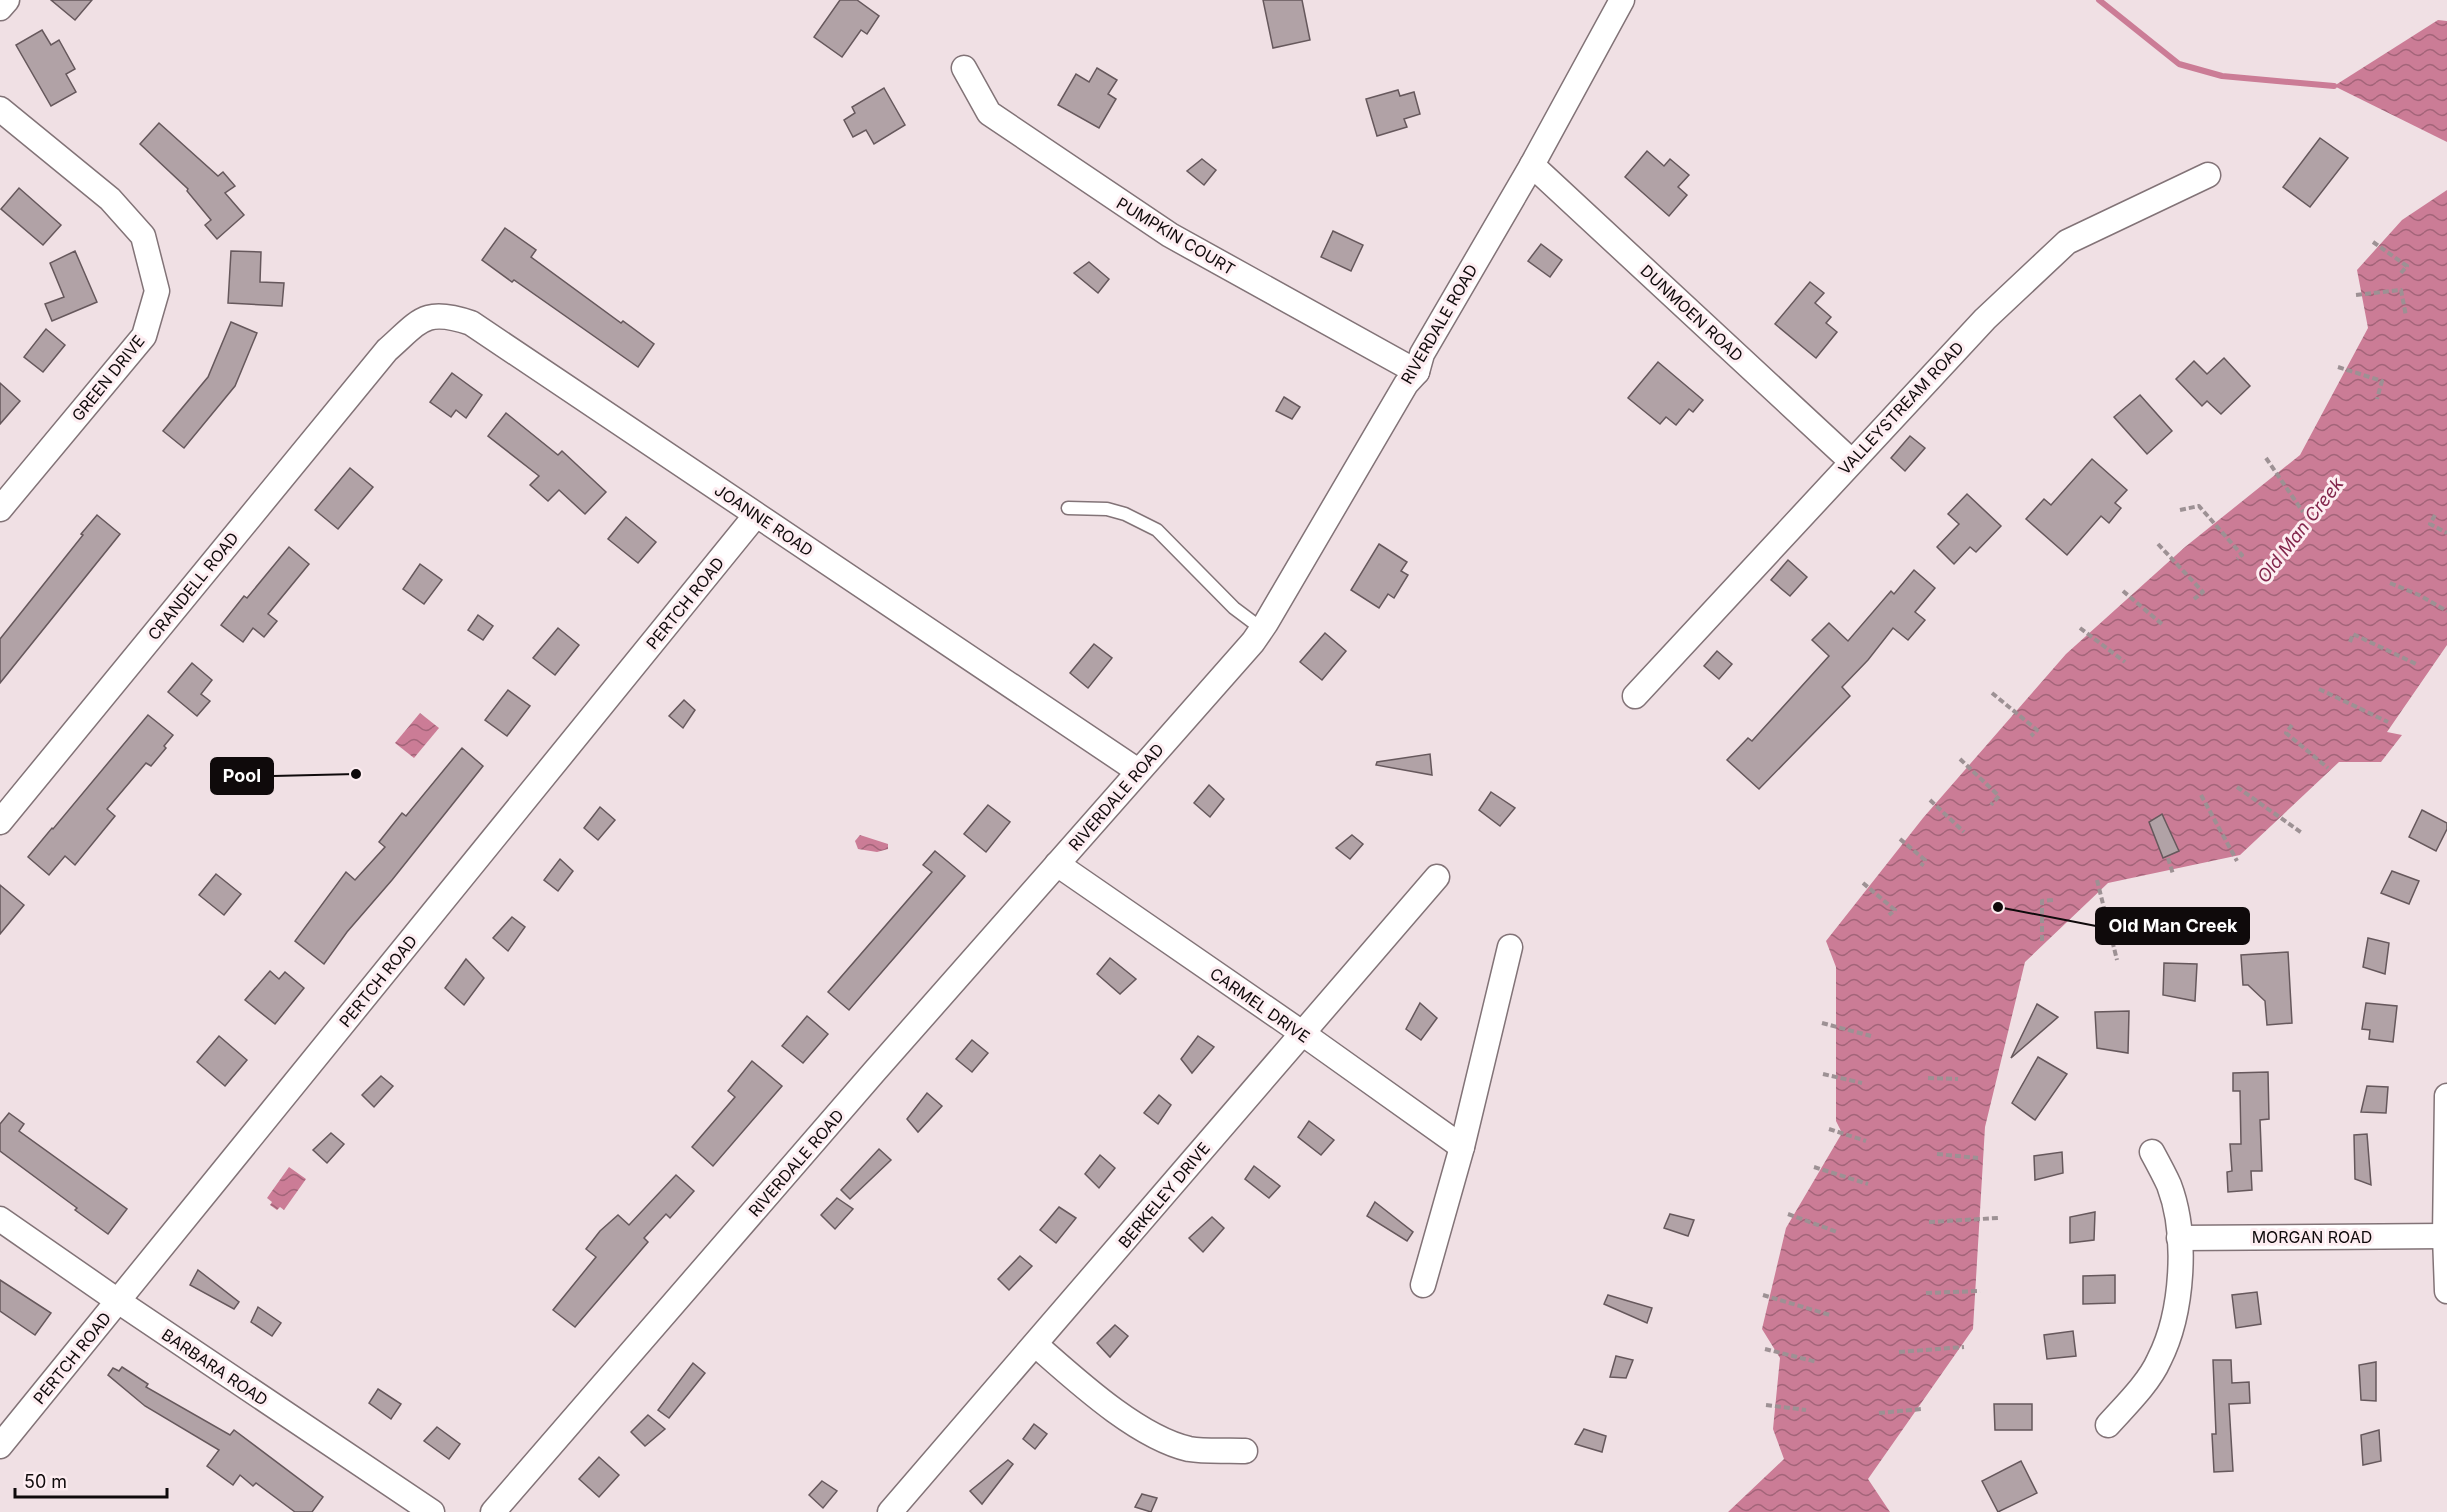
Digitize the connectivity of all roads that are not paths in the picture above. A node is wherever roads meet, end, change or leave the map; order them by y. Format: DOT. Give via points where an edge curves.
graph roads {
  1 [pos="7,0"];
  2 [pos="1622,0"];
  3 [pos="0,8"];
  4 [pos="964,68"];
  5 [pos="0,109"];
  6 [pos="1532,165"];
  7 [pos="2208,175"];
  8 [pos="387,350"];
  9 [pos="1417,372"];
  10 [pos="1851,460"];
  11 [pos="1068,508"];
  12 [pos="0,509"];
  13 [pos="756,515"];
  14 [pos="1262,629"];
  15 [pos="1635,696"];
  16 [pos="1138,771"];
  17 [pos="0,822"];
  18 [pos="1057,864"];
  19 [pos="1437,877"];
  20 [pos="1510,947"];
  21 [pos="1302,1033"];
  22 [pos="2447,1096"];
  23 [pos="1462,1147"];
  24 [pos="2152,1152"];
  25 [pos="0,1219"];
  26 [pos="2445,1236"];
  27 [pos="2179,1238"];
  28 [pos="1423,1285"];
  29 [pos="2447,1291"];
  30 [pos="118,1301"];
  31 [pos="1036,1345"];
  32 [pos="2108,1425"];
  33 [pos="0,1446"];
  34 [pos="1245,1451"];
  35 [pos="432,1512"];
  36 [pos="493,1512"];
  37 [pos="890,1512"];
  1 -- 3 [label="street"];
  2 -- 6 [label="street, RIVERDALE ROAD"];
  4 -- 9 [label="street, PUMPKIN COURT" via="989,113 1161,230"];
  5 -- 12 [label="street, GREEN DRIVE" via="110,199 143,236 156,291 144,336"];
  6 -- 9 [label="street, RIVERDALE ROAD" via="1428,344"];
  6 -- 10 [label="street, DUNMOEN ROAD"];
  7 -- 10 [label="street, VALLEYSTREAM ROAD" via="2067,242 1985,319"];
  8 -- 13 [label="street, JOANNE ROAD" via="424,318 448,315 471,323"];
  8 -- 17 [label="street, CRANDELL ROAD"];
  9 -- 14 [label="street, RIVERDALE ROAD" via="1406,384"];
  10 -- 15 [label="street, VALLEYSTREAM ROAD"];
  11 -- 14 [label="lane" via="1107,509 1157,530 1234,608"];
  13 -- 16 [label="street, JOANNE ROAD"];
  13 -- 30 [label="street, PERTCH ROAD"];
  14 -- 16 [label="street, RIVERDALE ROAD"];
  16 -- 18 [label="street, RIVERDALE ROAD"];
  18 -- 21 [label="street, CARMEL DRIVE"];
  18 -- 36 [label="street, RIVERDALE ROAD"];
  19 -- 21 [label="street, BERKELEY DRIVE"];
  20 -- 23 [label="street"];
  21 -- 23 [label="street, CARMEL DRIVE"];
  21 -- 31 [label="street, BERKELEY DRIVE"];
  22 -- 26 [label="street"];
  23 -- 28 [label="street"];
  24 -- 27 [label="street" via="2172,1196"];
  25 -- 30 [label="street, BARBARA ROAD"];
  26 -- 27 [label="street, MORGAN ROAD"];
  26 -- 29 [label="street"];
  27 -- 32 [label="street" via="2178,1297 2159,1360"];
  30 -- 33 [label="street, PERTCH ROAD"];
  30 -- 35 [label="street, BARBARA ROAD"];
  31 -- 34 [label="street" via="1088,1392 1155,1435 1189,1449"];
  31 -- 37 [label="street, BERKELEY DRIVE"];
}
